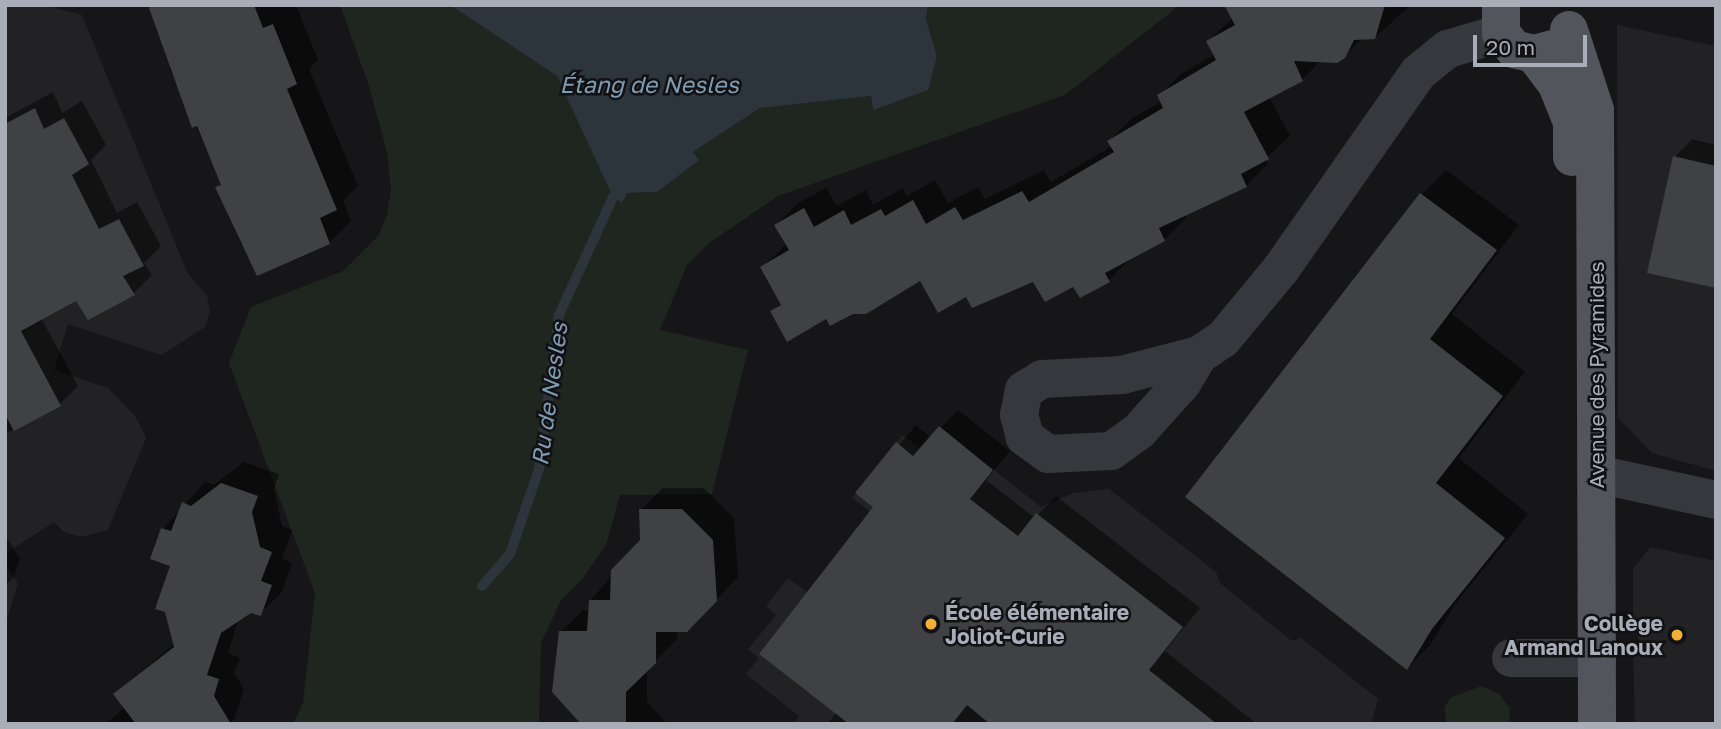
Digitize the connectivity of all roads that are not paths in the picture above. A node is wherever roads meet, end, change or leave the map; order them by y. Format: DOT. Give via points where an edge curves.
graph roads {
  1 [pos="1569,13"];
  2 [pos="1501,19"];
  3 [pos="1534,54"];
  4 [pos="1199,355"];
  5 [pos="1597,474"];
  6 [pos="1716,500"];
  7 [pos="1511,658"];
  8 [pos="1585,658"];
  9 [pos="1574,724"];
  10 [pos="1597,724"];
  1 -- 3 [label="main road, Avenue des Pyramides" via="1555,48"];
  1 -- 5 [label="main road, Avenue des Pyramides" via="1595,110"];
  2 -- 3 [label="main road, Avenue des Pyramides" via="1514,48"];
  2 -- 4 [label="street" via="1448,49 1418,73 1255,304 1223,340"];
  3 -- 8 [label="main road, Avenue des Pyramides" via="1557,85 1572,122"];
  5 -- 6 [label="street"];
  5 -- 8 [label="main road, Avenue des Pyramides"];
  7 -- 8 [label="street"];
  8 -- 9 [label="main road, Avenue des Pyramides"];
  8 -- 10 [label="main road, Avenue des Pyramides"];
}
